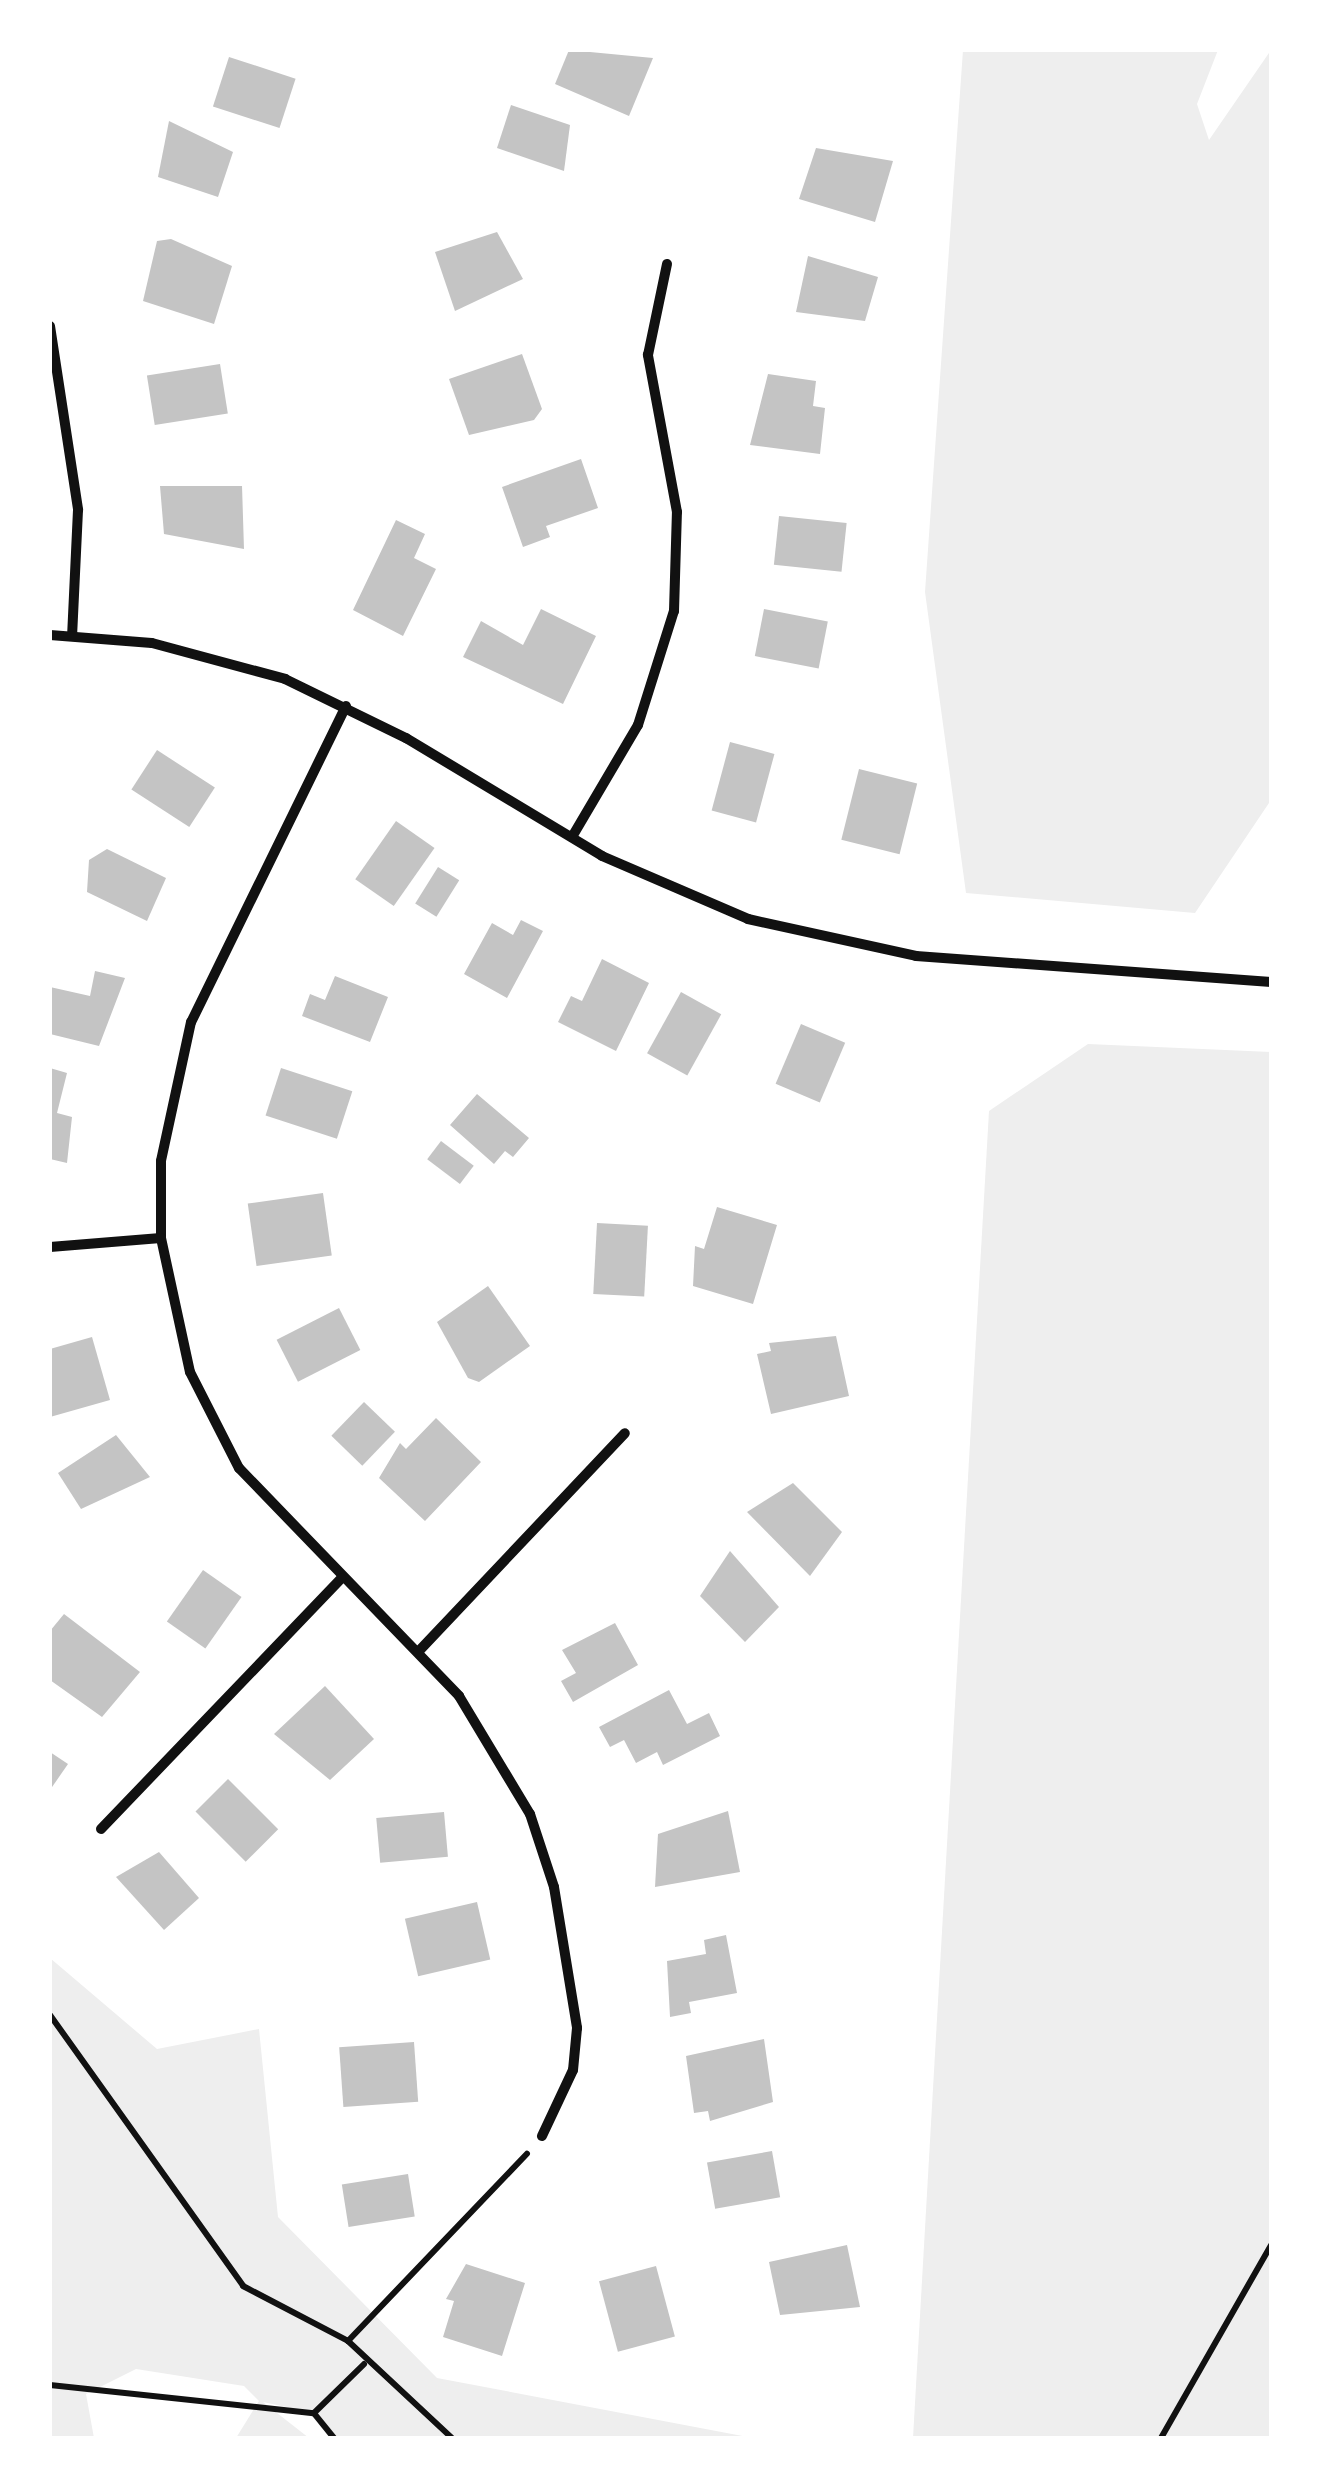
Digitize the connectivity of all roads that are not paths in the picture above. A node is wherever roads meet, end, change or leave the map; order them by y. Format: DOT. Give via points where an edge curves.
graph roads {
  1 [pos="668,264"];
  2 [pos="50,326"];
  3 [pos="50,635"];
  4 [pos="72,635"];
  5 [pos="346,706"];
  6 [pos="572,837"];
  7 [pos="1271,982"];
  8 [pos="161,1238"];
  9 [pos="50,1247"];
  10 [pos="625,1433"];
  11 [pos="340,1579"];
  12 [pos="418,1652"];
  13 [pos="101,1829"];
  14 [pos="542,2136"];
  1 -- 6 [label="street" via="648,355 677,512 674,611 638,725"];
  2 -- 4 [label="street" via="78,510"];
  3 -- 4 [label="street"];
  4 -- 5 [label="street" via="208,656"];
  5 -- 6 [label="street"];
  5 -- 8 [label="street" via="191,1022 161,1161"];
  6 -- 7 [label="street" via="682,894 831,942"];
  8 -- 9 [label="street"];
  8 -- 11 [label="street" via="206,1412 259,1494"];
  10 -- 12 [label="street"];
  11 -- 12 [label="street"];
  11 -- 13 [label="street"];
  12 -- 14 [label="street" via="499,1752 554,1887 577,2028 573,2070"];
}
